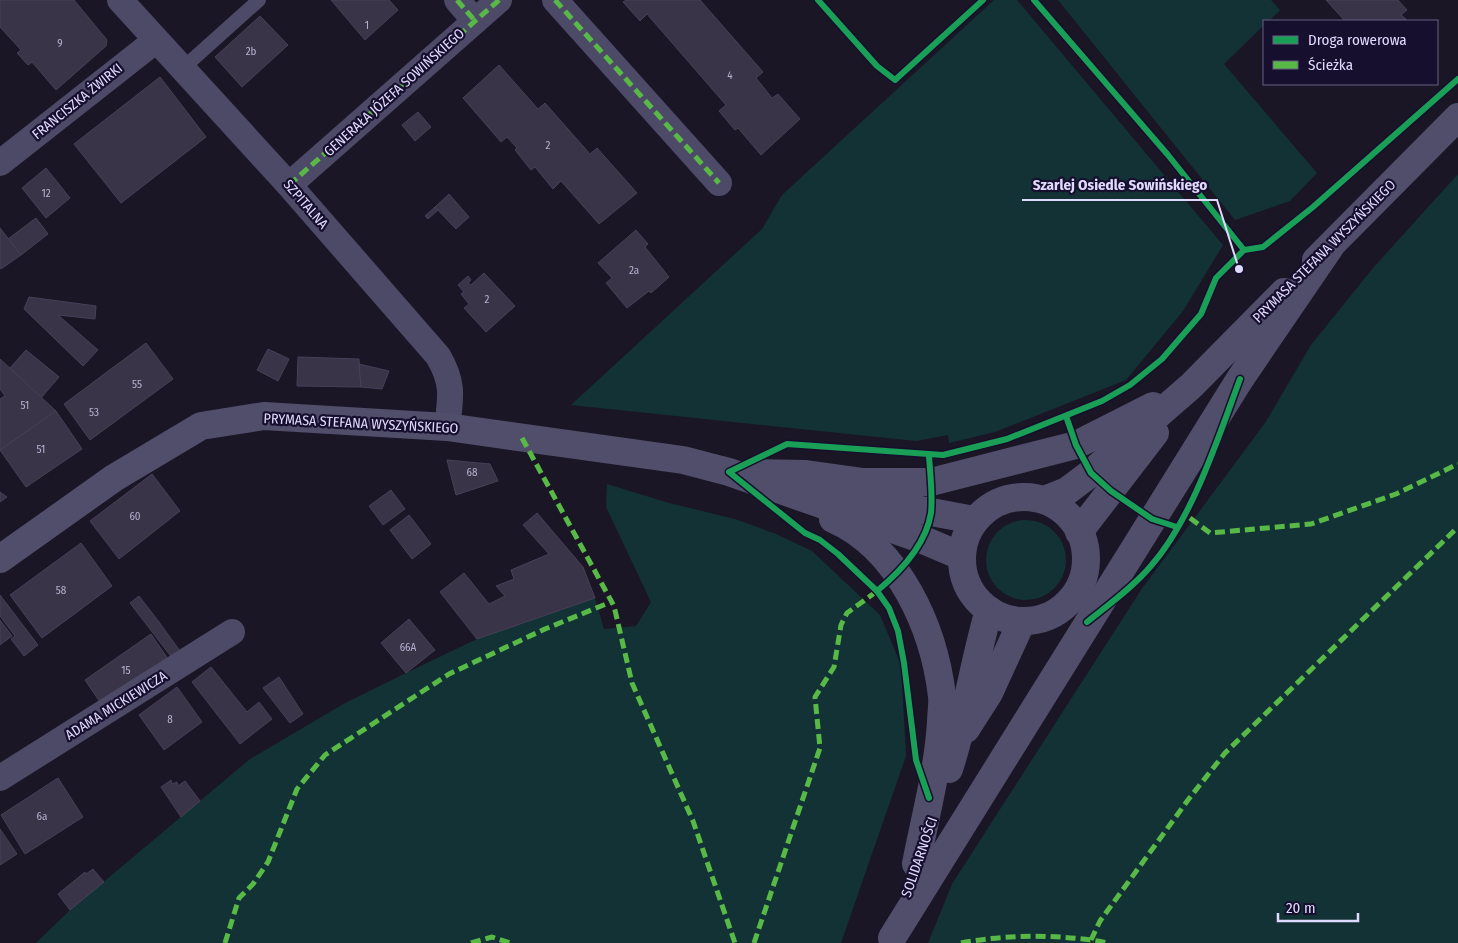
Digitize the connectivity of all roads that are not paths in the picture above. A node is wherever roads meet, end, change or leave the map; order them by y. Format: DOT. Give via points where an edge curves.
graph roads {
  1 [pos="120,0"];
  2 [pos="259,0"];
  3 [pos="457,0"];
  4 [pos="499,0"];
  5 [pos="555,0"];
  6 [pos="475,21"];
  7 [pos="155,41"];
  8 [pos="182,69"];
  9 [pos="1458,117"];
  10 [pos="0,163"];
  11 [pos="719,183"];
  12 [pos="289,185"];
  13 [pos="1330,247"];
  14 [pos="1191,386"];
  15 [pos="448,427"];
  16 [pos="729,472"];
  17 [pos="1044,500"];
  18 [pos="974,520"];
  19 [pos="1080,532"];
  20 [pos="961,556"];
  21 [pos="0,559"];
  22 [pos="990,610"];
  23 [pos="1022,621"];
  24 [pos="232,632"];
  25 [pos="957,743"];
  26 [pos="0,778"];
  27 [pos="916,864"];
  28 [pos="891,940"];
  1 -- 7 [label="street, SZPITALNA"];
  2 -- 8 [label="lane"];
  3 -- 6 [label="street"];
  4 -- 6 [label="street, GENERAŁA JÓZEFA SOWIŃSKIEGO"];
  5 -- 11 [label="street"];
  6 -- 12 [label="street, GENERAŁA JÓZEFA SOWIŃSKIEGO"];
  7 -- 8 [label="street, SZPITALNA"];
  7 -- 10 [label="street, FRANCISZKA ŻWIRKI"];
  8 -- 12 [label="street, SZPITALNA"];
  9 -- 13 [label="street, PRYMASA STEFANA WYSZYŃSKIEGO"];
  12 -- 15 [label="street, SZPITALNA" via="438,356 447,372 452,392"];
  13 -- 14 [label="street, PRYMASA STEFANA WYSZYŃSKIEGO"];
  13 -- 28 [label="street" via="1240,379"];
  14 -- 16 [label="street" via="1076,445 931,482 863,482 806,474"];
  14 -- 17 [label="street, PRYMASA STEFANA WYSZYŃSKIEGO" via="1068,491"];
  14 -- 19 [label="street, PRYMASA STEFANA WYSZYŃSKIEGO"];
  15 -- 16 [label="street, PRYMASA STEFANA WYSZYŃSKIEGO" via="682,460"];
  15 -- 21 [label="street, PRYMASA STEFANA WYSZYŃSKIEGO" via="264,416 201,426 114,478"];
  16 -- 18 [label="street, PRYMASA STEFANA WYSZYŃSKIEGO"];
  16 -- 20 [label="street, PRYMASA STEFANA WYSZYŃSKIEGO"];
  16 -- 27 [label="street" via="838,522 871,545 909,591 928,636 942,696 940,742"];
  17 -- 18 [label="street" via="1024,496 1006,499 988,507"];
  17 -- 19 [label="street" via="1065,512"];
  18 -- 20 [label="street"];
  19 -- 23 [label="street" via="1085,560 1076,593 1061,608 1043,618"];
  20 -- 22 [label="street" via="966,582 980,604"];
  22 -- 23 [label="street" via="999,616"];
  22 -- 25 [label="street, SOLIDARNOŚCI"];
  23 -- 25 [label="street, SOLIDARNOŚCI" via="989,693"];
  24 -- 26 [label="street, ADAMA MICKIEWICZA"];
  25 -- 27 [label="street, SOLIDARNOŚCI"];
  27 -- 28 [label="street, SOLIDARNOŚCI"];
}
